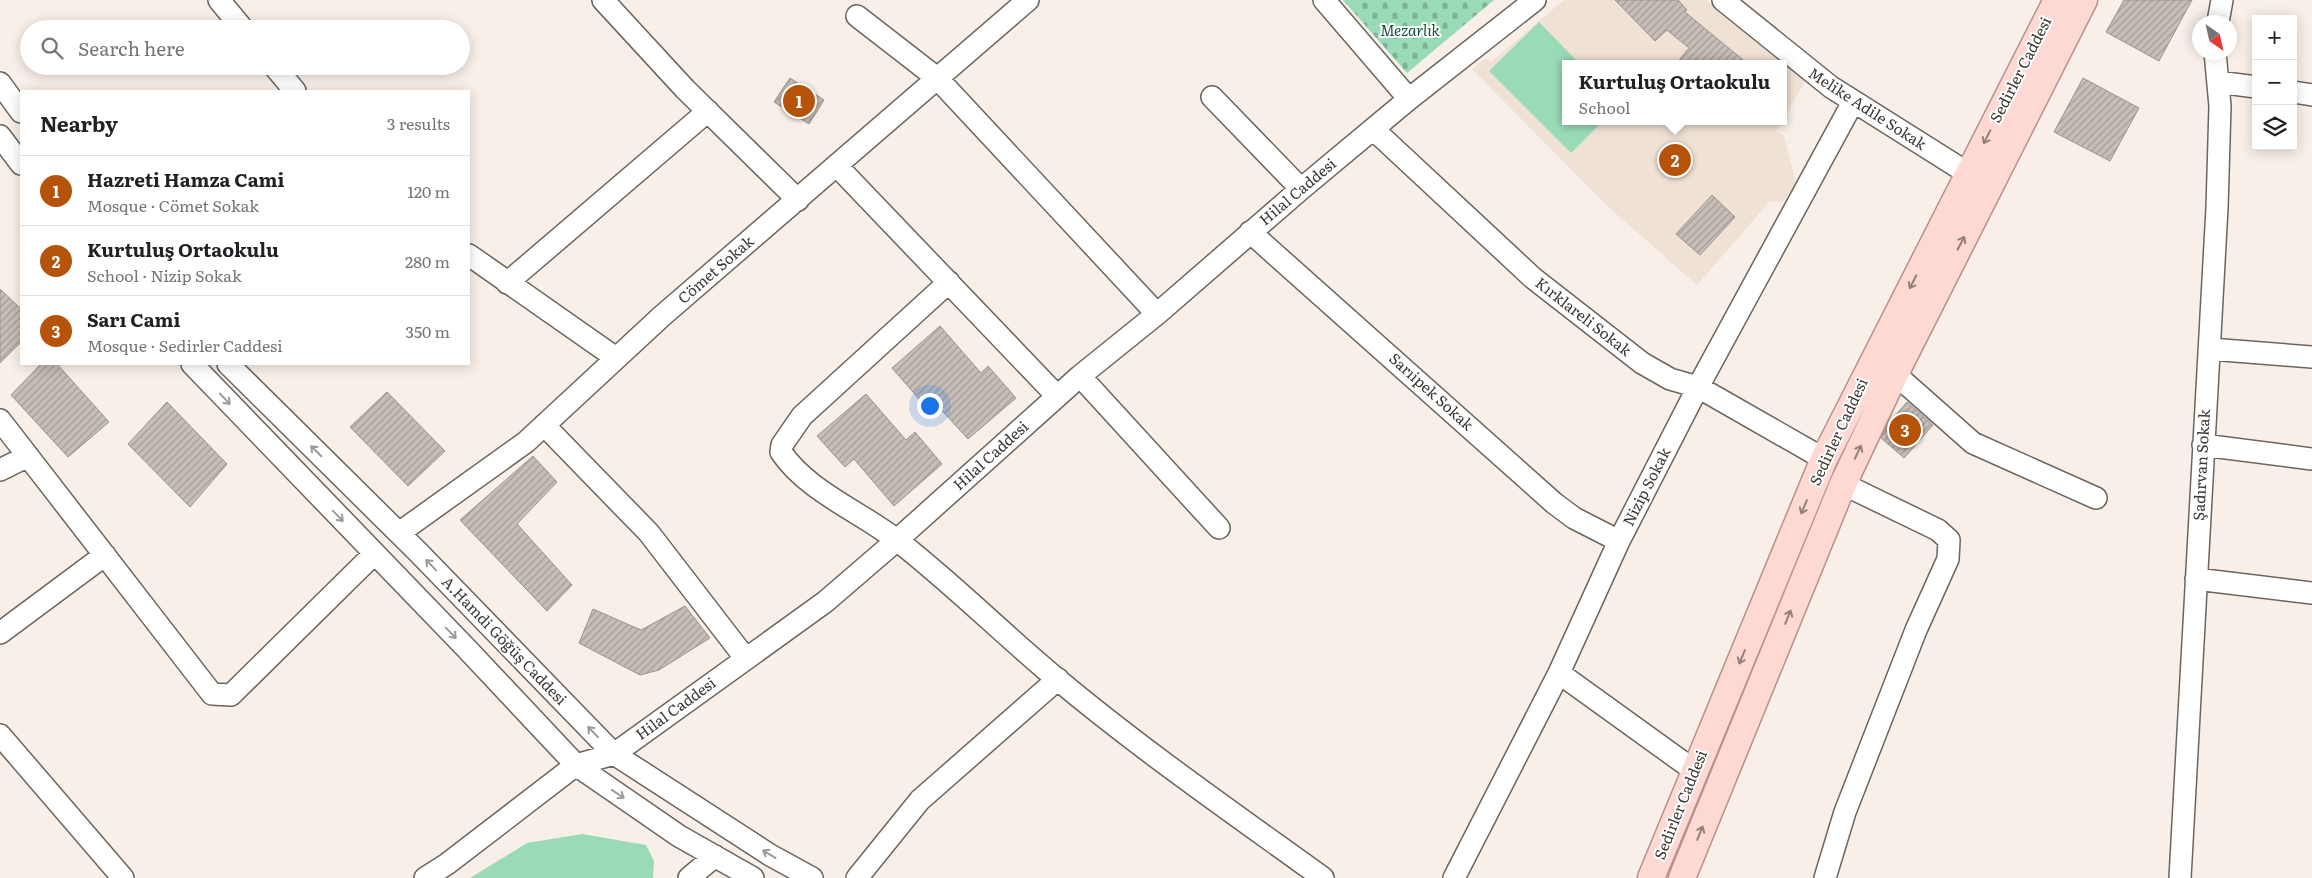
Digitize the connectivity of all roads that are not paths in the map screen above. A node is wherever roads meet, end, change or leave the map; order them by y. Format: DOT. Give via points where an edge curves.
graph roads {
  1 [pos="219,0"];
  2 [pos="603,0"];
  3 [pos="1028,0"];
  4 [pos="1324,0"];
  5 [pos="1535,0"];
  6 [pos="1723,0"];
  7 [pos="2057,0"];
  8 [pos="2084,0"];
  9 [pos="2222,0"];
  10 [pos="2219,15"];
  11 [pos="857,16"];
  12 [pos="236,20"];
  13 [pos="2216,60"];
  14 [pos="282,75"];
  15 [pos="937,78"];
  16 [pos="2218,82"];
  17 [pos="0,83"];
  18 [pos="2252,86"];
  19 [pos="294,90"];
  20 [pos="2297,93"];
  21 [pos="2312,95"];
  22 [pos="1212,97"];
  23 [pos="1408,99"];
  24 [pos="1853,102"];
  25 [pos="20,111"];
  26 [pos="708,111"];
  27 [pos="1373,129"];
  28 [pos="0,136"];
  29 [pos="20,163"];
  30 [pos="837,166"];
  31 [pos="1969,174"];
  32 [pos="1301,188"];
  33 [pos="798,200"];
  34 [pos="1250,232"];
  35 [pos="470,256"];
  36 [pos="949,282"];
  37 [pos="507,283"];
  38 [pos="1157,314"];
  39 [pos="2210,349"];
  40 [pos="2312,357"];
  41 [pos="616,358"];
  42 [pos="193,365"];
  43 [pos="229,365"];
  44 [pos="1895,374"];
  45 [pos="1080,376"];
  46 [pos="1698,387"];
  47 [pos="1057,396"];
  48 [pos="0,420"];
  49 [pos="544,425"];
  50 [pos="2202,445"];
  51 [pos="28,456"];
  52 [pos="1824,459"];
  53 [pos="2312,459"];
  54 [pos="0,470"];
  55 [pos="1843,484"];
  56 [pos="2096,498"];
  57 [pos="1219,528"];
  58 [pos="399,533"];
  59 [pos="897,540"];
  60 [pos="1619,541"];
  61 [pos="374,554"];
  62 [pos="105,555"];
  63 [pos="2196,579"];
  64 [pos="2312,593"];
  65 [pos="0,633"];
  66 [pos="746,659"];
  67 [pos="1559,673"];
  68 [pos="1058,679"];
  69 [pos="0,735"];
  70 [pos="614,754"];
  71 [pos="576,765"];
  72 [pos="1695,771"];
  73 [pos="715,856"];
  74 [pos="1309,874"];
  75 [pos="123,878"];
  76 [pos="425,878"];
  77 [pos="689,878"];
  78 [pos="753,878"];
  79 [pos="812,878"];
  80 [pos="857,878"];
  81 [pos="1454,878"];
  82 [pos="1651,878"];
  83 [pos="1682,878"];
  84 [pos="1825,878"];
  85 [pos="2180,878"];
  1 -- 12 [label="street"];
  2 -- 26 [label="street"];
  3 -- 15 [label="street, Cömet Sokak"];
  4 -- 23 [label="street"];
  5 -- 23 [label="street, Hilal Caddesi"];
  6 -- 24 [label="street, Melike Adile Sokak" via="1805,68"];
  7 -- 31 [label="main road, Sedirler Caddesi, one-way"];
  44 -- 8 [label="main road, Sedirler Caddesi, one-way"];
  9 -- 10 [label="street"];
  11 -- 15 [label="street"];
  13 -- 16 [label="street, Şadırvan Sokak"];
  14 -- 19 [label="street"];
  15 -- 30 [label="street, Cömet Sokak"];
  15 -- 38 [label="street"];
  16 -- 18 [label="street"];
  16 -- 39 [label="street, Şadırvan Sokak" via="2220,106"];
  17 -- 25 [label="street"];
  20 -- 21 [label="street"];
  22 -- 32 [label="street"];
  23 -- 27 [label="street, Hilal Caddesi"];
  24 -- 31 [label="street, Melike Adile Sokak"];
  24 -- 46 [label="street, Nizip Sokak"];
  26 -- 33 [label="street"];
  26 -- 37 [label="street"];
  27 -- 32 [label="street, Hilal Caddesi"];
  27 -- 46 [label="street, Kırklareli Sokak" via="1533,278 1642,364"];
  28 -- 29 [label="street"];
  30 -- 33 [label="street, Cömet Sokak"];
  30 -- 36 [label="street"];
  31 -- 52 [label="main road, Sedirler Caddesi, one-way"];
  32 -- 34 [label="street, Hilal Caddesi"];
  33 -- 41 [label="street, Cömet Sokak"];
  34 -- 38 [label="street, Hilal Caddesi"];
  34 -- 60 [label="street, Sarıipek Sokak" via="1554,503 1581,522"];
  35 -- 37 [label="street"];
  36 -- 47 [label="street"];
  36 -- 59 [label="street" via="802,416 782,445 781,452 804,477"];
  37 -- 41 [label="street"];
  38 -- 45 [label="street, Hilal Caddesi"];
  39 -- 40 [label="street"];
  39 -- 50 [label="street, Şadırvan Sokak"];
  41 -- 49 [label="street, Cömet Sokak"];
  42 -- 61 [label="street, one-way"];
  58 -- 43 [label="street, A.Hamdi Göğüş Caddesi, one-way"];
  55 -- 44 [label="main road, Sedirler Caddesi, one-way"];
  44 -- 56 [label="street" via="1973,443"];
  45 -- 47 [label="street, Hilal Caddesi"];
  45 -- 57 [label="street"];
  46 -- 52 [label="street, Kırklareli Sokak"];
  46 -- 60 [label="street, Nizip Sokak"];
  47 -- 59 [label="street, Hilal Caddesi"];
  48 -- 51 [label="street"];
  49 -- 58 [label="street, Cömet Sokak" via="526,442"];
  49 -- 66 [label="street" via="649,533"];
  50 -- 53 [label="street"];
  50 -- 63 [label="street, Şadırvan Sokak"];
  51 -- 54 [label="street"];
  51 -- 62 [label="street"];
  52 -- 72 [label="main road, Sedirler Caddesi, one-way"];
  83 -- 55 [label="main road, Sedirler Caddesi, one-way"];
  55 -- 84 [label="street" via="1938,530 1949,540 1948,559 1916,630 1846,812"];
  70 -- 58 [label="street, A.Hamdi Göğüş Caddesi, one-way"];
  59 -- 66 [label="street, Hilal Caddesi" via="825,602"];
  59 -- 68 [label="street"];
  60 -- 67 [label="street, Nizip Sokak"];
  61 -- 62 [label="street" via="231,695 212,694"];
  61 -- 71 [label="street, one-way"];
  62 -- 65 [label="street"];
  63 -- 64 [label="street"];
  63 -- 85 [label="street, Şadırvan Sokak"];
  66 -- 70 [label="street, Hilal Caddesi"];
  67 -- 72 [label="street"];
  67 -- 81 [label="street, Nizip Sokak"];
  68 -- 74 [label="street"];
  68 -- 80 [label="street" via="920,800"];
  69 -- 75 [label="street"];
  70 -- 71 [label="street, Hilal Caddesi"];
  79 -- 70 [label="street, A.Hamdi Göğüş Caddesi, one-way" via="770,855"];
  71 -- 73 [label="street, one-way" via="679,836"];
  71 -- 76 [label="street, Hilal Caddesi"];
  72 -- 82 [label="main road, Sedirler Caddesi"];
  73 -- 77 [label="street"];
  73 -- 78 [label="street"];
}
